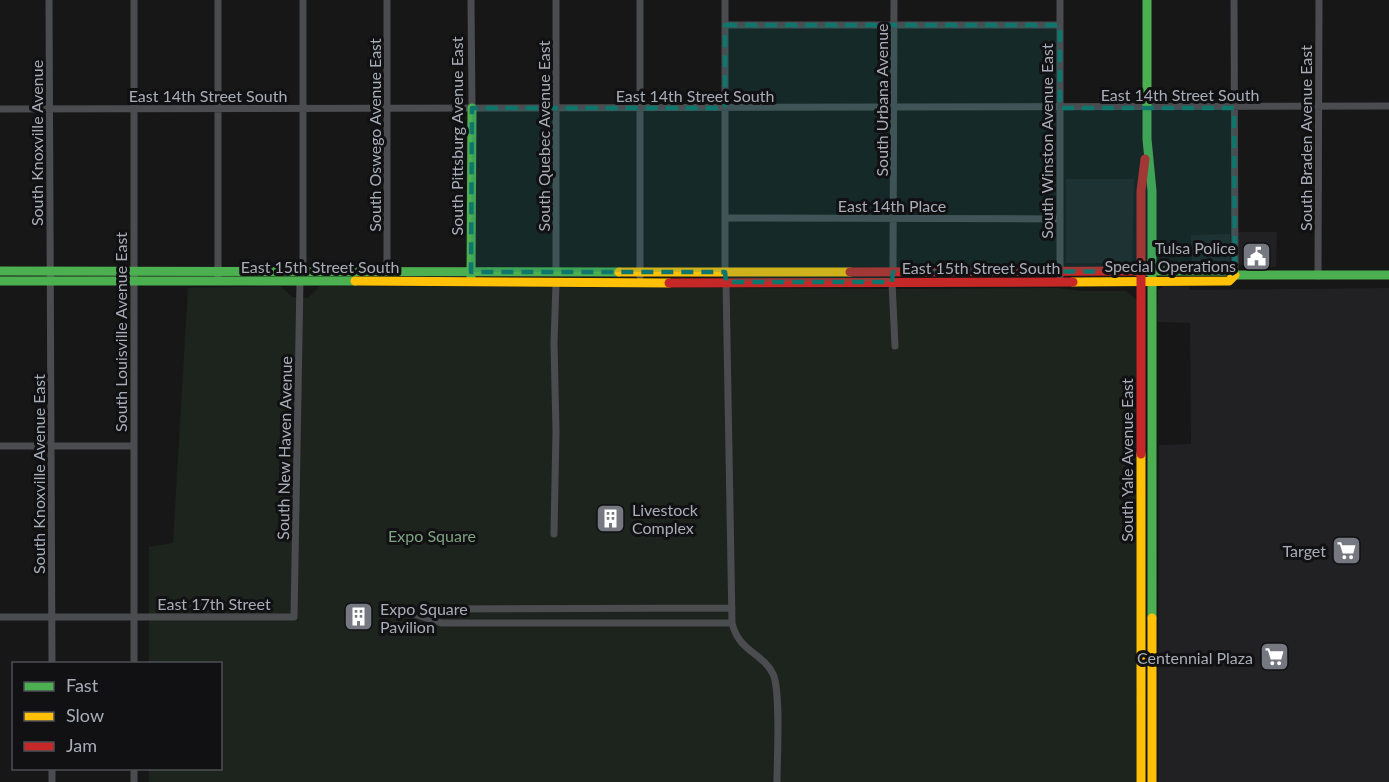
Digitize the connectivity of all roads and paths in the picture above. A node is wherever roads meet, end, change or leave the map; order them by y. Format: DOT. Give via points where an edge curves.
graph roads {
  1 [pos="49,0"];
  2 [pos="134,0"];
  3 [pos="218,0"];
  4 [pos="303,0"];
  5 [pos="387,0"];
  6 [pos="471,0"];
  7 [pos="556,0"];
  8 [pos="640,0"];
  9 [pos="725,0"];
  10 [pos="894,0"];
  11 [pos="1060,0"];
  12 [pos="1147,0"];
  13 [pos="1234,0"];
  14 [pos="1319,0"];
  15 [pos="725,25"];
  16 [pos="894,25"];
  17 [pos="1060,25"];
  18 [pos="1389,106"];
  19 [pos="1319,107"];
  20 [pos="472,108"];
  21 [pos="556,108"];
  22 [pos="640,108"];
  23 [pos="725,108"];
  24 [pos="1060,108"];
  25 [pos="1147,108"];
  26 [pos="1234,108"];
  27 [pos="0,109"];
  28 [pos="50,109"];
  29 [pos="134,109"];
  30 [pos="218,109"];
  31 [pos="303,109"];
  32 [pos="387,109"];
  33 [pos="894,109"];
  34 [pos="725,218"];
  35 [pos="894,218"];
  36 [pos="1060,219"];
  37 [pos="0,270"];
  38 [pos="303,270"];
  39 [pos="387,270"];
  40 [pos="556,272"];
  41 [pos="725,272"];
  42 [pos="893,272"];
  43 [pos="1060,272"];
  44 [pos="218,275"];
  45 [pos="1234,275"];
  46 [pos="1389,275"];
  47 [pos="134,276"];
  48 [pos="1318,276"];
  49 [pos="471,277"];
  50 [pos="640,277"];
  51 [pos="1147,277"];
  52 [pos="51,279"];
  53 [pos="300,280"];
  54 [pos="387,280"];
  55 [pos="0,281"];
  56 [pos="726,282"];
  57 [pos="892,282"];
  58 [pos="1060,282"];
  59 [pos="556,283"];
  60 [pos="895,346"];
  61 [pos="1141,411"];
  62 [pos="1152,411"];
  63 [pos="0,446"];
  64 [pos="51,446"];
  65 [pos="134,446"];
  66 [pos="554,534"];
  67 [pos="1141,539"];
  68 [pos="1152,539"];
  69 [pos="732,608"];
  70 [pos="1142,613"];
  71 [pos="1152,613"];
  72 [pos="294,616"];
  73 [pos="0,617"];
  74 [pos="51,617"];
  75 [pos="134,617"];
  76 [pos="732,623"];
  77 [pos="52,662"];
  78 [pos="134,662"];
  79 [pos="1142,671"];
  80 [pos="1152,671"];
  81 [pos="1141,747"];
  82 [pos="1152,747"];
  83 [pos="777,782"];
  84 [pos="1141,782"];
  85 [pos="1152,782"];
  1 -- 28 [label="street, South Knoxville Avenue"];
  2 -- 29 [label="street, South Louisville Avenue East"];
  3 -- 30 [label="street"];
  4 -- 31 [label="street"];
  5 -- 32 [label="street, South Oswego Avenue East"];
  6 -- 20 [label="street, South Pittsburg Avenue East"];
  7 -- 21 [label="street, South Quebec Avenue East"];
  8 -- 22 [label="street"];
  9 -- 15 [label="street"];
  10 -- 16 [label="street, South Urbana Avenue"];
  11 -- 17 [label="street, South Winston Avenue East"];
  12 -- 25 [label="main road, South Yale Avenue East"];
  13 -- 26 [label="street"];
  14 -- 19 [label="street, South Braden Avenue East"];
  15 -- 16 [label="street"];
  15 -- 23 [label="street"];
  16 -- 17 [label="street"];
  16 -- 33 [label="street, South Urbana Avenue"];
  17 -- 24 [label="street, South Winston Avenue East"];
  18 -- 19 [label="street, East 14th Street South"];
  19 -- 26 [label="street, East 14th Street South"];
  19 -- 48 [label="street, South Braden Avenue East"];
  20 -- 21 [label="street, East 14th Street South"];
  20 -- 32 [label="street, East 14th Street South"];
  20 -- 49 [label="main road, South Pittsburg Avenue East"];
  21 -- 22 [label="street, East 14th Street South"];
  21 -- 40 [label="street, South Quebec Avenue East"];
  22 -- 23 [label="street, East 14th Street South"];
  22 -- 50 [label="street"];
  23 -- 33 [label="street, East 14th Street South"];
  23 -- 34 [label="street"];
  24 -- 25 [label="street, East 14th Street South"];
  24 -- 33 [label="street, East 14th Street South"];
  24 -- 36 [label="street, South Winston Avenue East"];
  25 -- 26 [label="street, East 14th Street South"];
  25 -- 51 [label="main road, South Yale Avenue East"];
  26 -- 45 [label="street"];
  27 -- 28 [label="street, East 14th Street South"];
  28 -- 29 [label="street, East 14th Street South"];
  28 -- 52 [label="street, South Knoxville Avenue"];
  29 -- 30 [label="street, East 14th Street South"];
  29 -- 47 [label="street, South Louisville Avenue East"];
  30 -- 31 [label="street, East 14th Street South"];
  30 -- 44 [label="street"];
  31 -- 32 [label="street, East 14th Street South"];
  31 -- 38 [label="street"];
  32 -- 39 [label="street, South Oswego Avenue East"];
  33 -- 35 [label="street, South Urbana Avenue"];
  34 -- 35 [label="street, East 14th Place"];
  34 -- 41 [label="street"];
  35 -- 36 [label="street, East 14th Place"];
  35 -- 42 [label="street, South Urbana Avenue"];
  36 -- 43 [label="street, South Winston Avenue East"];
  37 -- 52 [label="main road, East 15th Street South"];
  38 -- 39 [label="main road, East 15th Street South"];
  38 -- 44 [label="main road, East 15th Street South"];
  38 -- 53 [label="main road"];
  39 -- 49 [label="main road, East 15th Street South"];
  39 -- 54 [label="main road"];
  40 -- 49 [label="main road, East 15th Street South"];
  40 -- 50 [label="main road, East 15th Street South"];
  40 -- 59 [label="main road"];
  41 -- 42 [label="main road, East 15th Street South"];
  41 -- 50 [label="main road, East 15th Street South"];
  41 -- 56 [label="main road"];
  42 -- 43 [label="main road, East 15th Street South"];
  42 -- 57 [label="main road"];
  43 -- 51 [label="main road, East 15th Street South"];
  43 -- 58 [label="street, South Winston Avenue East"];
  44 -- 47 [label="main road, East 15th Street South"];
  44 -- 53 [label="main road, East 15th Street South"];
  45 -- 48 [label="main road, East 15th Street South"];
  45 -- 51 [label="main road, East 15th Street South" via="1229,271"];
  46 -- 48 [label="main road, East 15th Street South"];
  47 -- 52 [label="main road, East 15th Street South"];
  47 -- 65 [label="street, South Louisville Avenue East"];
  49 -- 54 [label="main road, East 15th Street South"];
  49 -- 59 [label="main road, East 15th Street South"];
  50 -- 56 [label="main road, East 15th Street South"];
  50 -- 59 [label="main road, East 15th Street South"];
  51 -- 58 [label="main road, East 15th Street South"];
  51 -- 61 [label="main road, South Yale Avenue East"];
  51 -- 62 [label="main road, South Yale Avenue East"];
  52 -- 55 [label="main road, East 15th Street South"];
  52 -- 64 [label="street, South Knoxville Avenue East"];
  53 -- 54 [label="main road, East 15th Street South"];
  53 -- 72 [label="street, South New Haven Avenue"];
  56 -- 57 [label="main road, East 15th Street South"];
  56 -- 69 [label="street"];
  57 -- 58 [label="main road, East 15th Street South"];
  57 -- 60 [label="street"];
  59 -- 66 [label="street"];
  61 -- 62 [label="main road"];
  61 -- 67 [label="main road, South Yale Avenue East"];
  62 -- 68 [label="main road, South Yale Avenue East"];
  63 -- 64 [label="street"];
  64 -- 65 [label="street"];
  64 -- 74 [label="street, South Knoxville Avenue East"];
  65 -- 75 [label="street, South Louisville Avenue East"];
  67 -- 68 [label="main road"];
  67 -- 70 [label="main road, South Yale Avenue East"];
  68 -- 71 [label="main road, South Yale Avenue East"];
  69 -- 76 [label="street"];
  69 -- 76 [label="street" via="439,609 417,615 441,623"];
  70 -- 71 [label="main road"];
  70 -- 79 [label="main road, South Yale Avenue East"];
  71 -- 80 [label="main road, South Yale Avenue East"];
  72 -- 75 [label="street, East 17th Street"];
  73 -- 74 [label="street, East 17th Street"];
  74 -- 75 [label="street, East 17th Street"];
  74 -- 77 [label="street, South Knoxville Avenue East"];
  75 -- 78 [label="street, South Louisville Avenue East"];
  76 -- 83 [label="street" via="744,646 767,665 776,682"];
  79 -- 80 [label="main road"];
  79 -- 81 [label="main road, South Yale Avenue East"];
  80 -- 82 [label="main road, South Yale Avenue East"];
  81 -- 82 [label="main road"];
  81 -- 84 [label="main road, South Yale Avenue East"];
  82 -- 85 [label="main road, South Yale Avenue East"];
}
